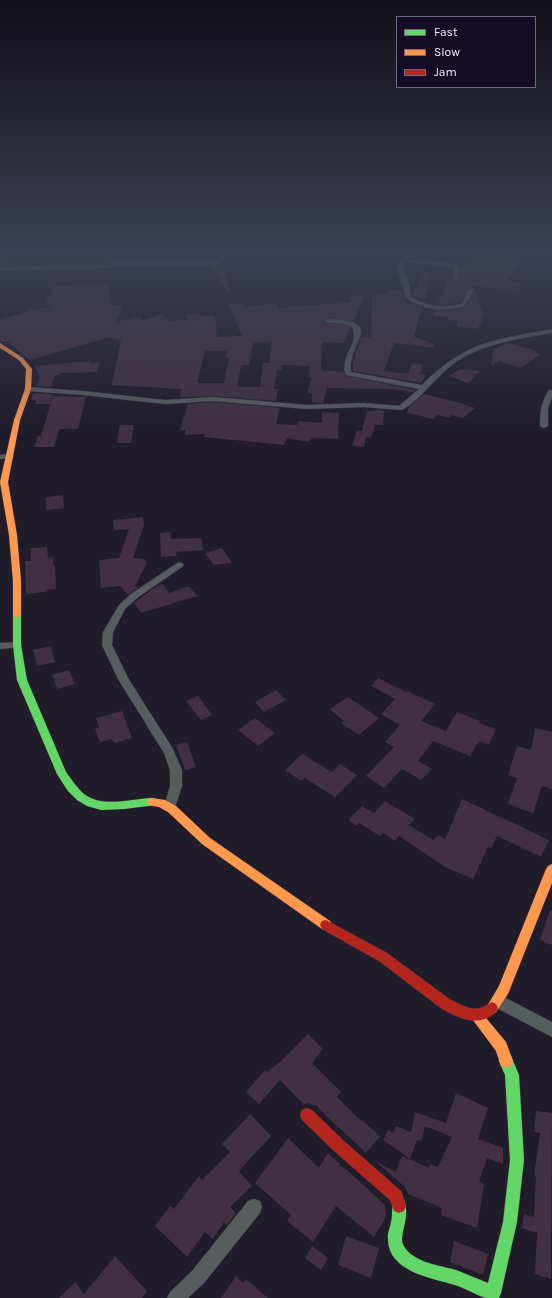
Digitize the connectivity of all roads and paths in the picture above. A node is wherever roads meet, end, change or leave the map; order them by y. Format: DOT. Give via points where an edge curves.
graph roads {
  1 [pos="327,321"];
  2 [pos="552,331"];
  3 [pos="0,345"];
  4 [pos="425,388"];
  5 [pos="28,389"];
  6 [pos="552,392"];
  7 [pos="544,426"];
  8 [pos="10,456"];
  9 [pos="0,457"];
  10 [pos="180,565"];
  11 [pos="17,644"];
  12 [pos="0,646"];
  13 [pos="170,807"];
  14 [pos="552,869"];
  15 [pos="498,1002"];
  16 [pos="477,1016"];
  17 [pos="552,1030"];
  18 [pos="307,1115"];
  19 [pos="254,1207"];
  20 [pos="494,1296"];
  21 [pos="176,1298"];
  1 -- 4 [label="street" via="348,321 354,324 357,330 358,339 347,366 348,374"];
  2 -- 4 [label="street" via="493,341 475,348 454,360"];
  3 -- 5 [label="street" via="21,359 29,369"];
  4 -- 5 [label="street" via="401,408 364,405 307,407 214,399 165,402"];
  5 -- 8 [label="street" via="17,420"];
  6 -- 7 [label="street" via="544,407"];
  8 -- 9 [label="street"];
  8 -- 11 [label="street" via="4,482 13,535 17,581"];
  10 -- 13 [label="street" via="122,607 112,621 107,646 123,679 169,752 176,770 176,786"];
  11 -- 12 [label="street"];
  11 -- 13 [label="street" via="22,680 67,785 77,797 105,807 148,802"];
  13 -- 16 [label="street" via="206,841 309,914 382,957 462,1013"];
  14 -- 15 [label="street"];
  15 -- 16 [label="street" via="487,1012"];
  15 -- 17 [label="street"];
  16 -- 20 [label="street" via="500,1047 512,1075 517,1160 510,1222"];
  18 -- 20 [label="street" via="396,1196 400,1220 395,1242 400,1255 423,1269 456,1278"];
  19 -- 21 [label="street" via="198,1277"];
}
